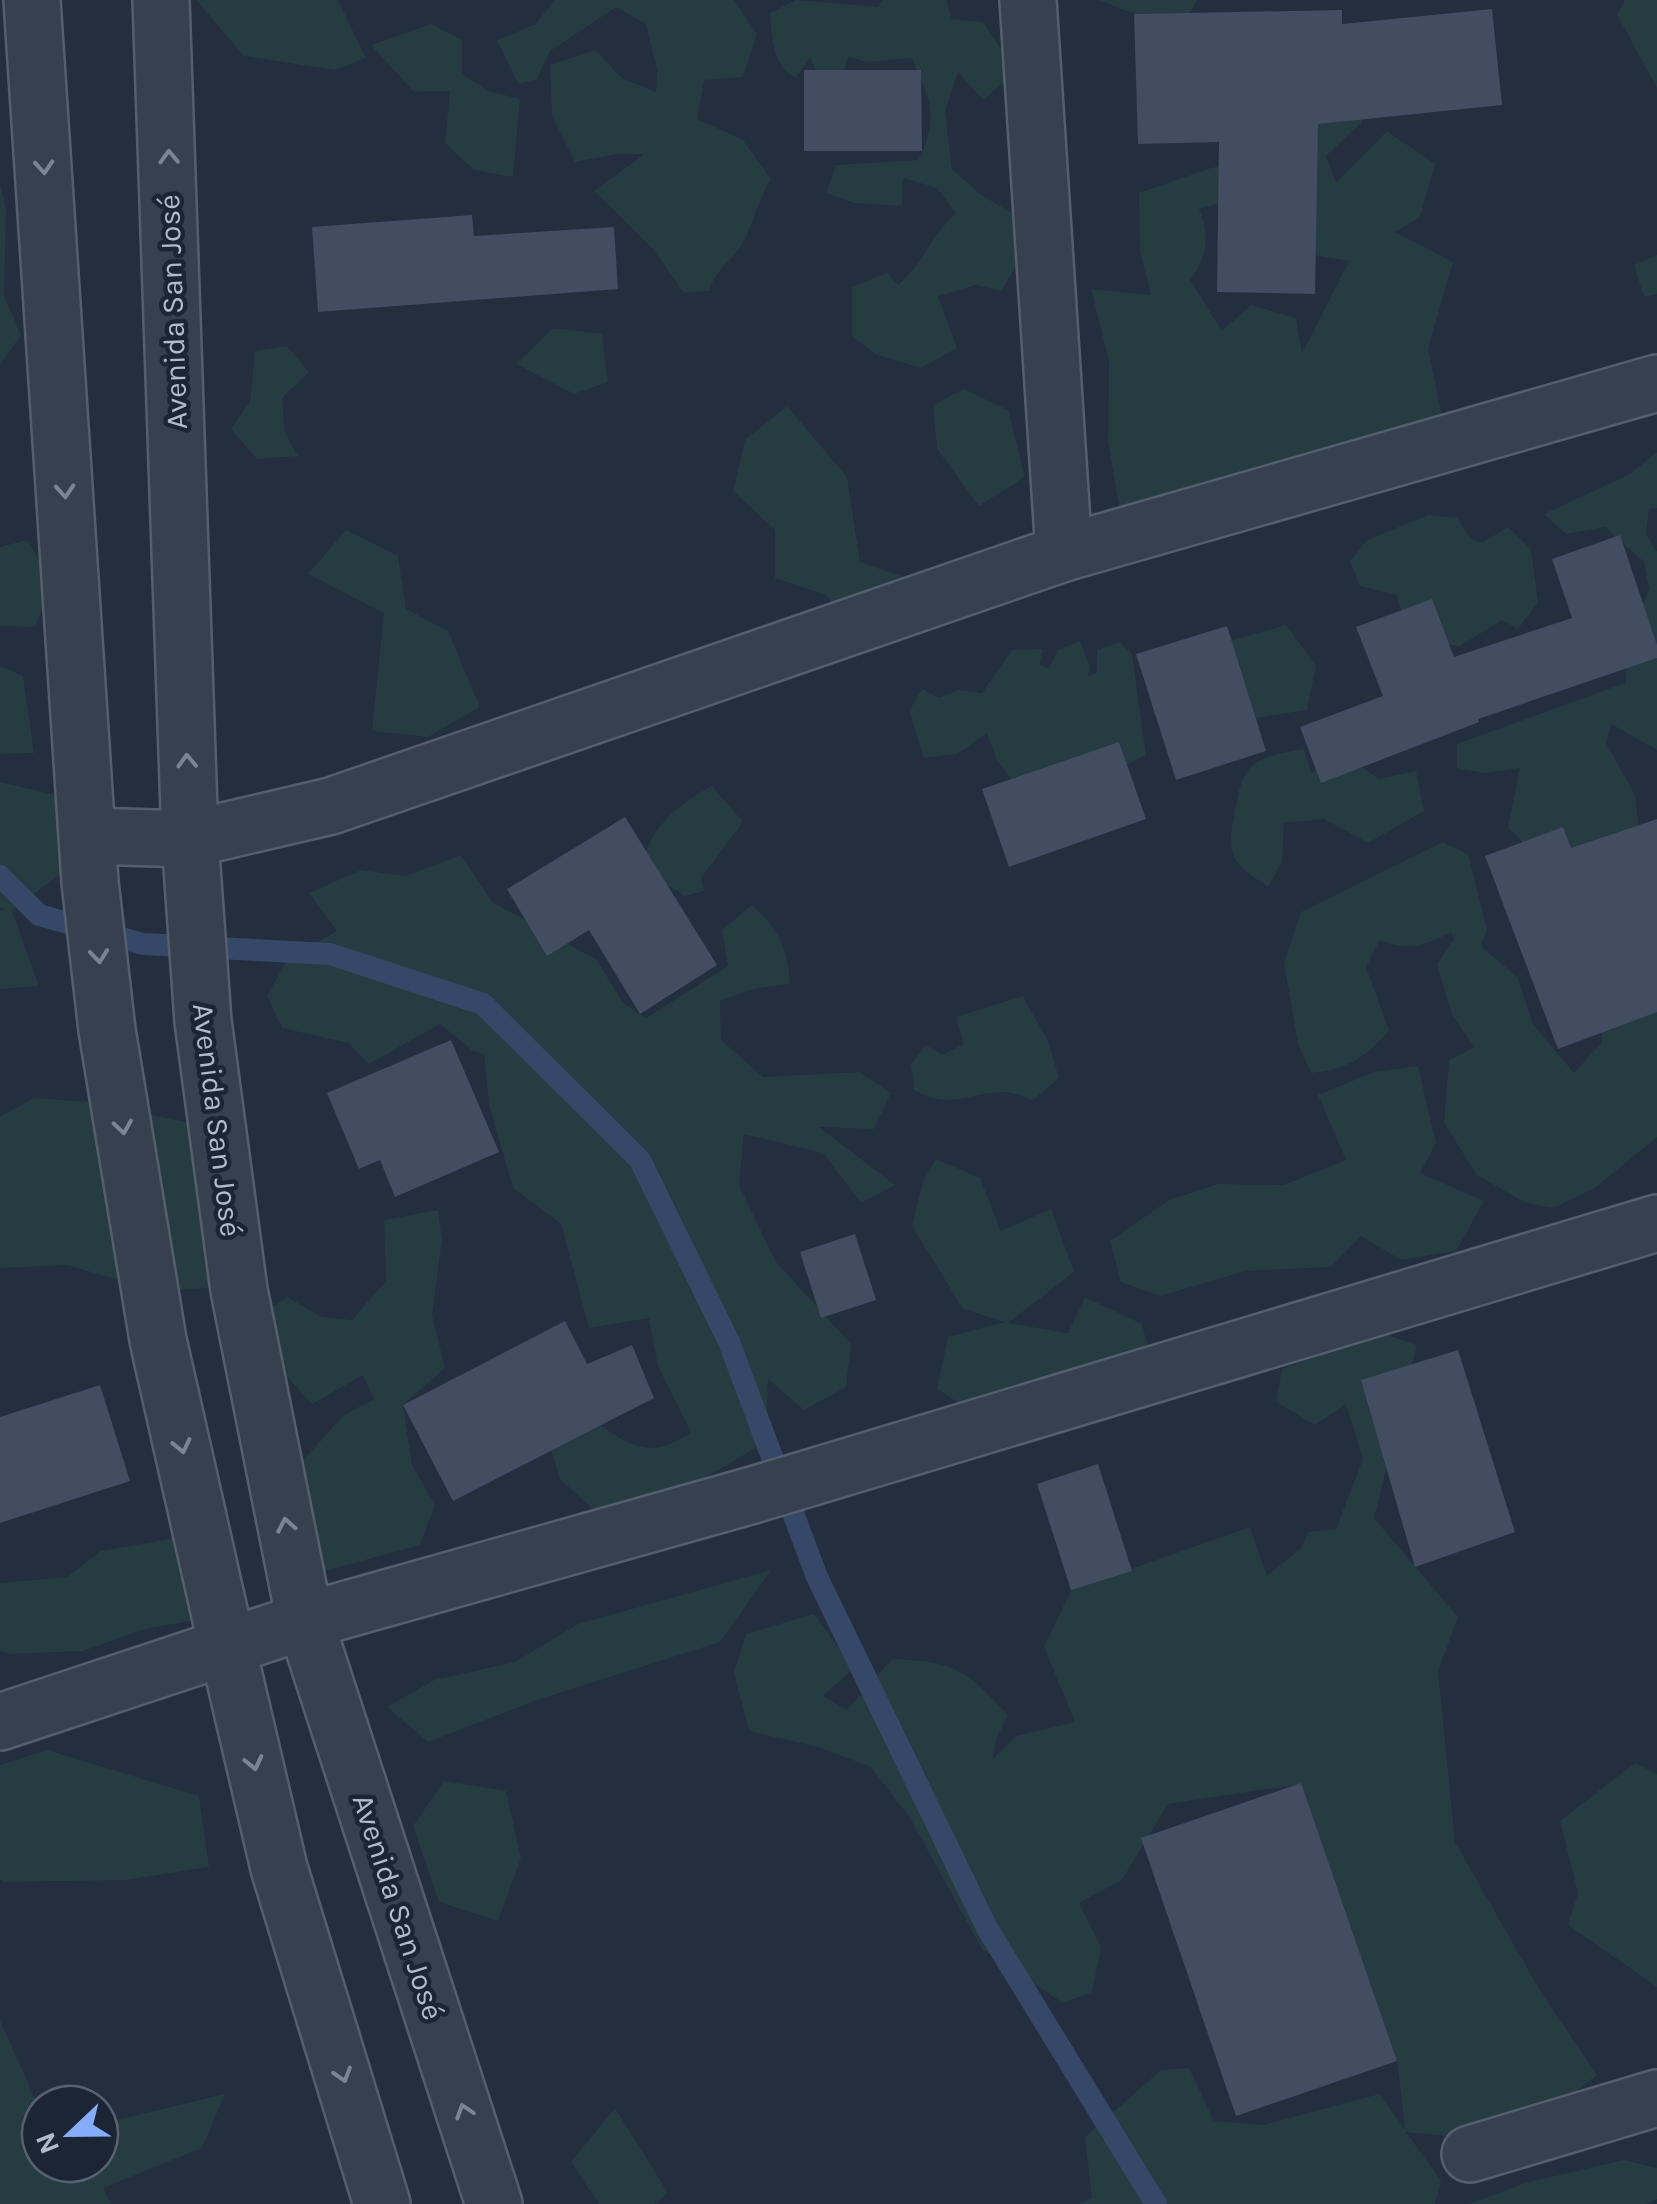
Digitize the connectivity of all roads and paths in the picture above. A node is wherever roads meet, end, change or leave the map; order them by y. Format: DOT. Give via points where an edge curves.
graph roads {
  1 [pos="32,0"];
  2 [pos="161,0"];
  3 [pos="1028,0"];
  4 [pos="19,83"];
  5 [pos="1657,383"];
  6 [pos="1064,554"];
  7 [pos="190,839"];
  8 [pos="89,859"];
  9 [pos="1657,1223"];
  10 [pos="306,1621"];
  11 [pos="227,1646"];
  12 [pos="0,1722"];
  13 [pos="1657,2098"];
  14 [pos="1470,2154"];
  15 [pos="382,2204"];
  16 [pos="494,2204"];
  1 -- 4 [label="street"];
  7 -- 2 [label="street, Avenida San José, one-way"];
  3 -- 6 [label="street"];
  4 -- 8 [label="street, one-way"];
  5 -- 6 [label="street"];
  6 -- 7 [label="street" via="331,806"];
  7 -- 8 [label="street"];
  10 -- 7 [label="street, Avenida San José, one-way" via="239,1290 203,1021"];
  8 -- 11 [label="street, one-way" via="107,1030 158,1340"];
  9 -- 10 [label="street" via="753,1495"];
  10 -- 11 [label="street"];
  16 -- 10 [label="street, Avenida San José, one-way"];
  11 -- 12 [label="street"];
  11 -- 15 [label="street, one-way" via="279,1868"];
  13 -- 14 [label="street"];
}
